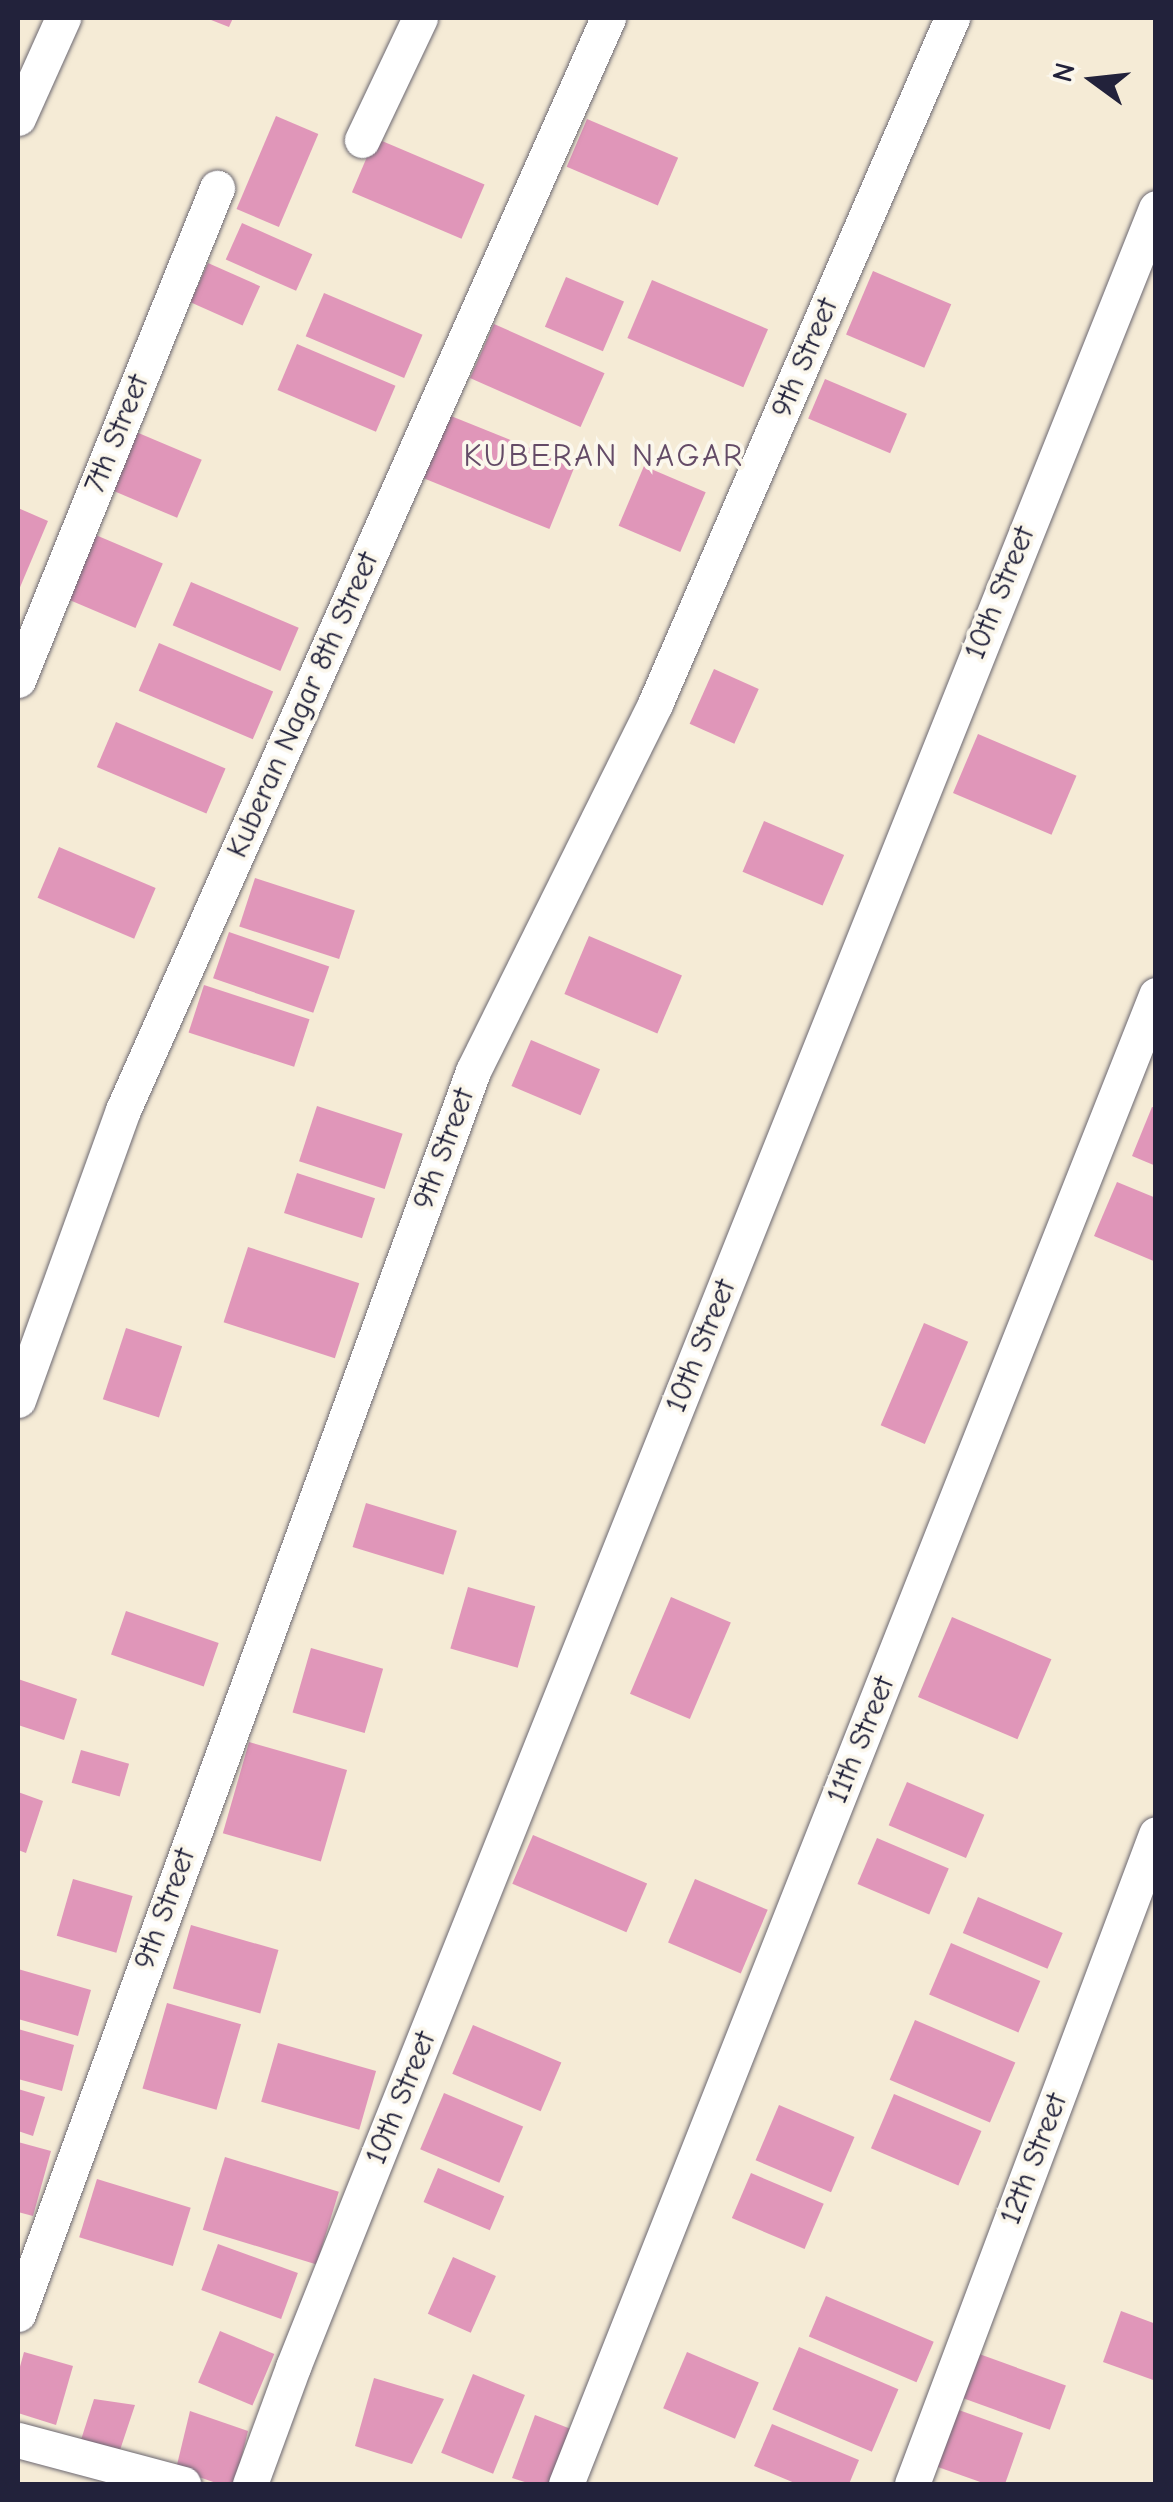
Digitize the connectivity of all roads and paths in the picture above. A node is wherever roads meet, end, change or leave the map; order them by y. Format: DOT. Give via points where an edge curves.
graph roads {
  1 [pos="63,18"];
  2 [pos="420,18"];
  3 [pos="608,18"];
  4 [pos="952,18"];
  5 [pos="18,118"];
  6 [pos="362,140"];
  7 [pos="218,188"];
  8 [pos="1156,208"];
  9 [pos="18,680"];
  10 [pos="1156,995"];
  11 [pos="18,1400"];
  12 [pos="1156,1834"];
  13 [pos="18,2314"];
  14 [pos="18,2440"];
  15 [pos="183,2484"];
  16 [pos="250,2484"];
  17 [pos="566,2484"];
  18 [pos="912,2484"];
  1 -- 5 [label="street"];
  2 -- 6 [label="street"];
  3 -- 11 [label="street, Kuberan Nagar 8th Street" via="123,1110"];
  4 -- 13 [label="street, 9th Street" via="655,704 473,1071"];
  7 -- 9 [label="street, 7th Street"];
  8 -- 16 [label="street, 10th Street"];
  10 -- 17 [label="street, 11th Street"];
  12 -- 18 [label="street, 12th Street"];
  14 -- 15 [label="street"];
}
